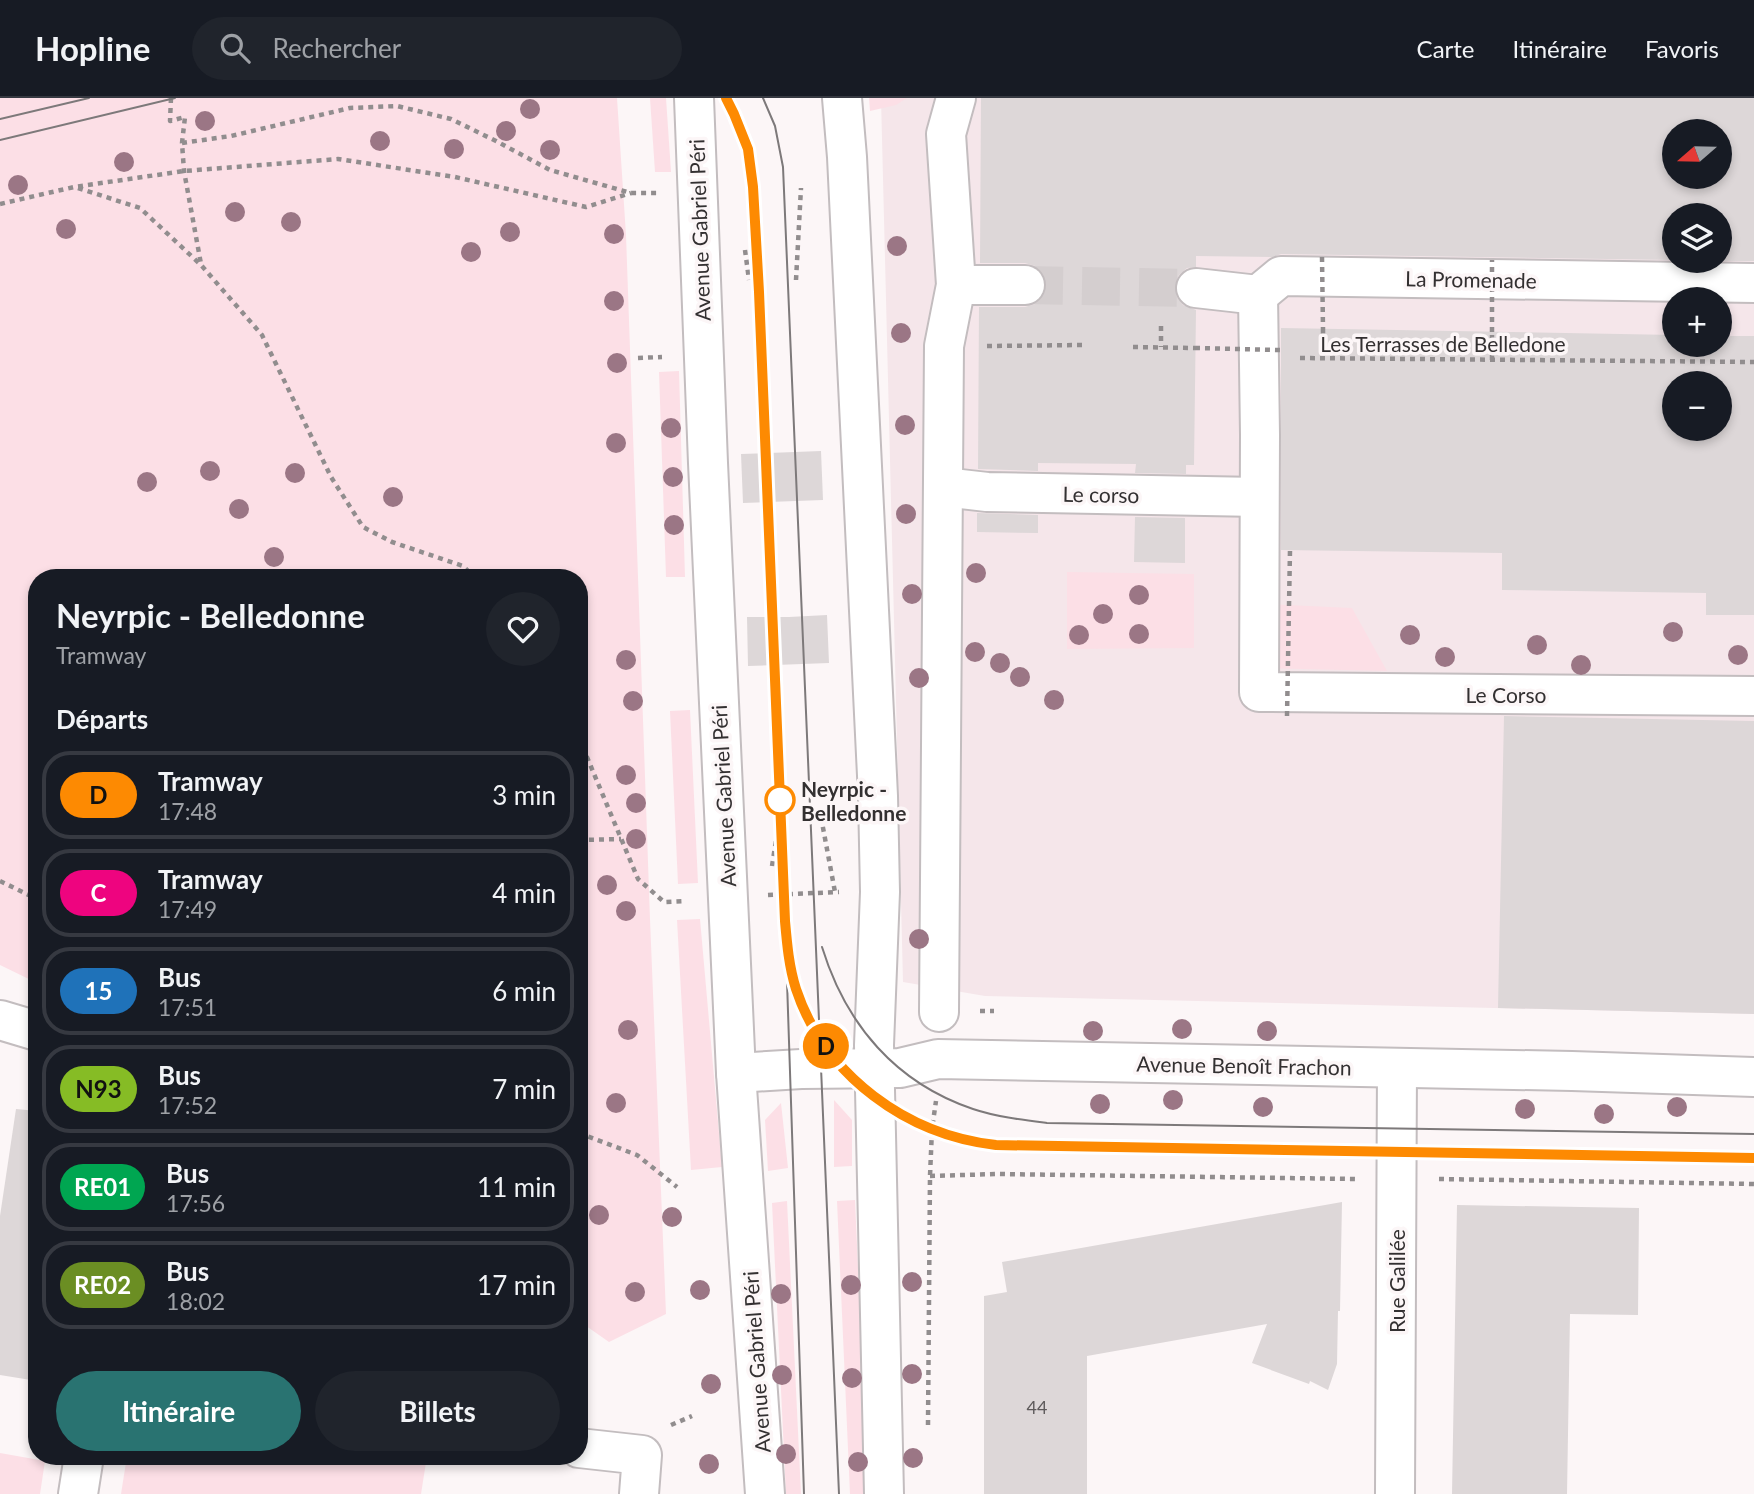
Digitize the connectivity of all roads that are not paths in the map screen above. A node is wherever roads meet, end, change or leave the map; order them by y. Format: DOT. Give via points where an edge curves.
graph roads {
  1 [pos="694,98"];
  2 [pos="842,98"];
  3 [pos="956,98"];
  4 [pos="1754,283"];
  5 [pos="956,285"];
  6 [pos="1025,285"];
  7 [pos="1196,288"];
  8 [pos="1258,295"];
  9 [pos="1253,471"];
  10 [pos="943,487"];
  11 [pos="1754,696"];
  12 [pos="939,1012"];
  13 [pos="875,1068"];
  14 [pos="1397,1068"];
  15 [pos="736,1073"];
  16 [pos="1754,1077"];
  17 [pos="588,1449"];
  18 [pos="83,1465"];
  19 [pos="78,1494"];
  20 [pos="639,1494"];
  21 [pos="765,1494"];
  22 [pos="884,1494"];
  23 [pos="1395,1494"];
  1 -- 15 [label="street, Avenue Gabriel Péri"];
  2 -- 13 [label="street" via="876,750 880,892"];
  3 -- 5 [label="street" via="946,134"];
  4 -- 8 [label="street, La Promenade" via="1281,276"];
  5 -- 6 [label="street"];
  5 -- 10 [label="street" via="944,346"];
  7 -- 8 [label="street"];
  8 -- 9 [label="street"];
  9 -- 10 [label="street, Le corso" via="987,492"];
  9 -- 11 [label="street, Le Corso" via="1273,704"];
  10 -- 12 [label="street"];
  13 -- 14 [label="street, Avenue Benoît Frachon" via="900,1068 938,1059"];
  13 -- 15 [label="street, Avenue Benoît Frachon"];
  13 -- 22 [label="street"];
  14 -- 16 [label="street, Avenue Benoît Frachon"];
  14 -- 23 [label="street, Rue Galilée"];
  15 -- 21 [label="street, Avenue Gabriel Péri"];
  17 -- 20 [label="street" via="642,1455"];
  18 -- 19 [label="street"];
}
